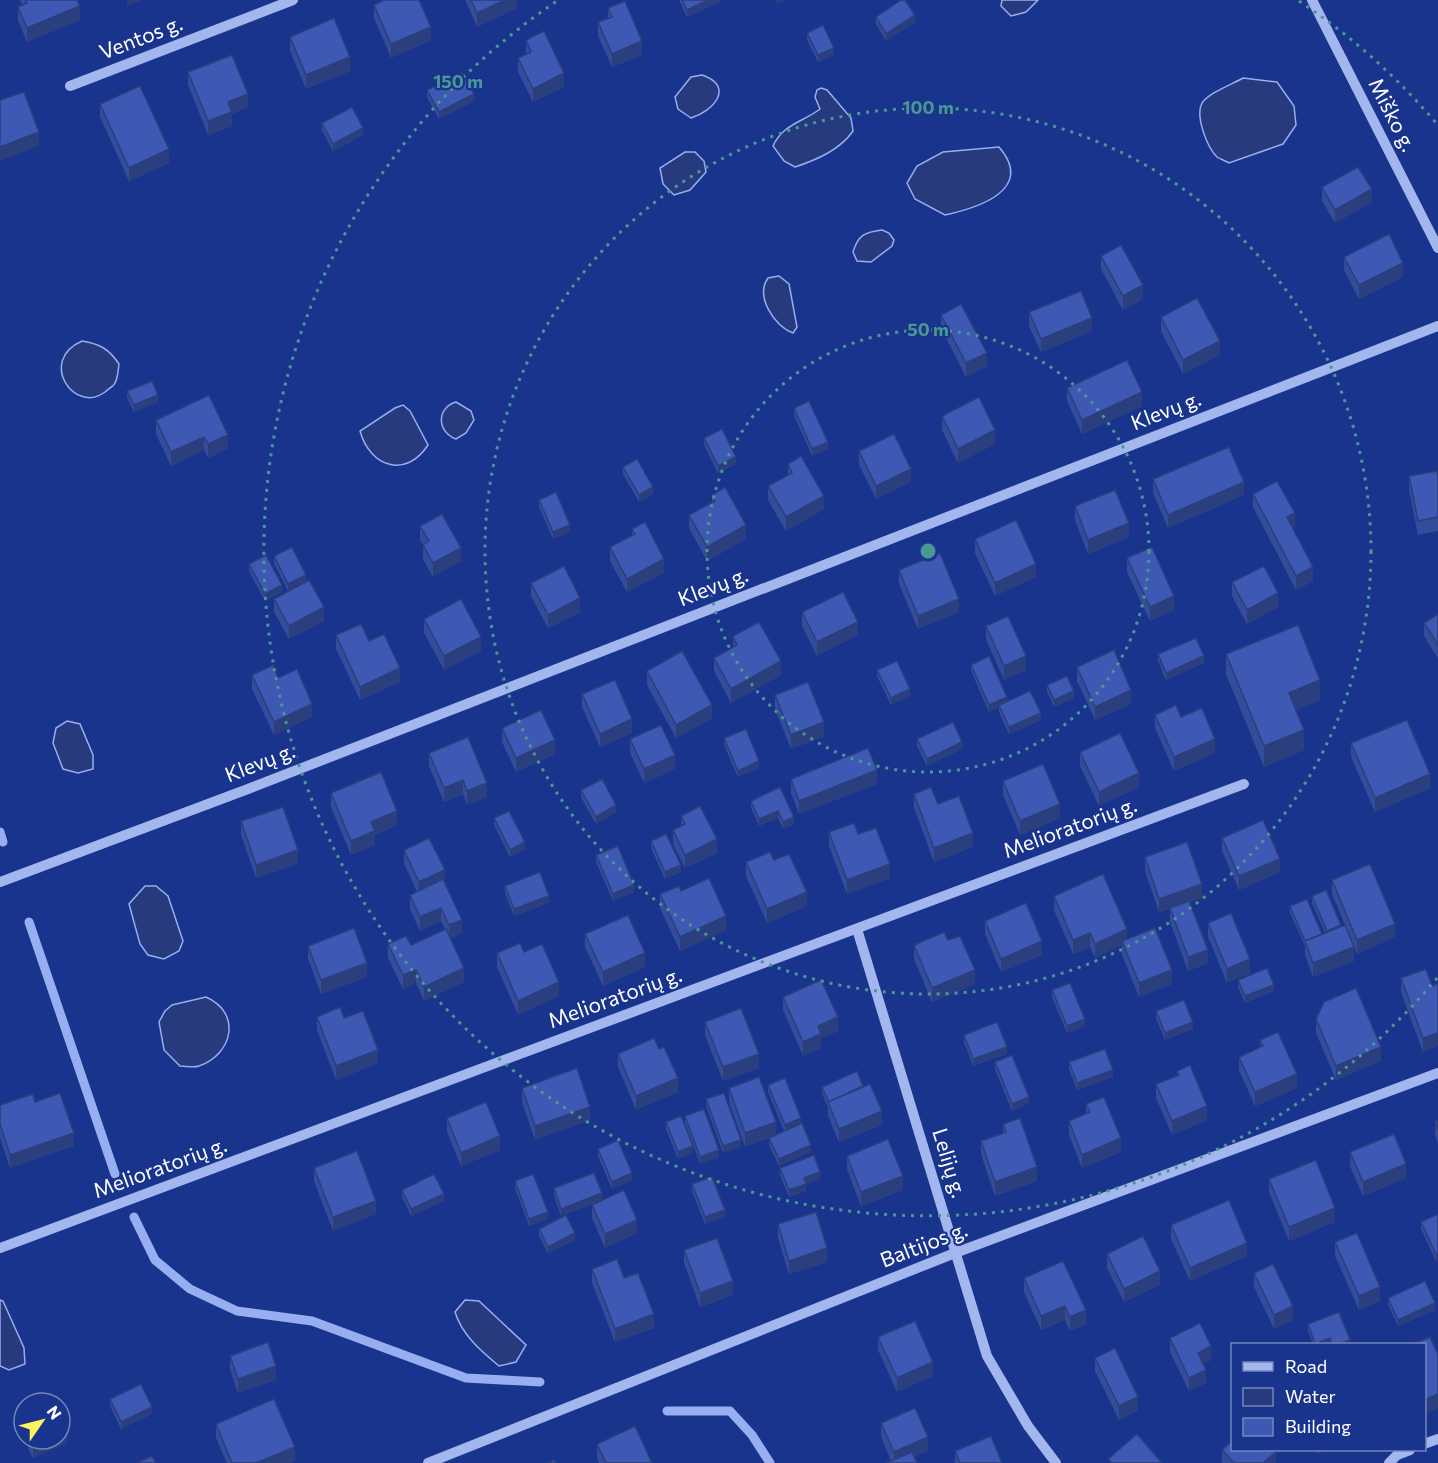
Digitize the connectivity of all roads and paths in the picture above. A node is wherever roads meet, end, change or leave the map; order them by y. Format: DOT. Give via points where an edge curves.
graph roads {
  1 [pos="293,0"];
  2 [pos="1312,0"];
  3 [pos="70,86"];
  4 [pos="1438,248"];
  5 [pos="1438,326"];
  6 [pos="1244,784"];
  7 [pos="0,882"];
  8 [pos="857,929"];
  9 [pos="1438,1073"];
  10 [pos="0,1248"];
  11 [pos="956,1253"];
  12 [pos="1406,1451"];
  13 [pos="428,1463"];
  14 [pos="1056,1463"];
  15 [pos="1389,1463"];
  1 -- 3 [label="street, Ventos g."];
  2 -- 4 [label="street, Miško g."];
  5 -- 7 [label="street, Klevų g."];
  6 -- 8 [label="street, Melioratorių g."];
  8 -- 10 [label="street, Melioratorių g."];
  8 -- 11 [label="street, Lelijų g."];
  9 -- 11 [label="street, Baltijos g."];
  11 -- 13 [label="street, Baltijos g."];
  11 -- 14 [label="street, Lelijų g." via="987,1356 1028,1426"];
  12 -- 15 [label="street"];
}
